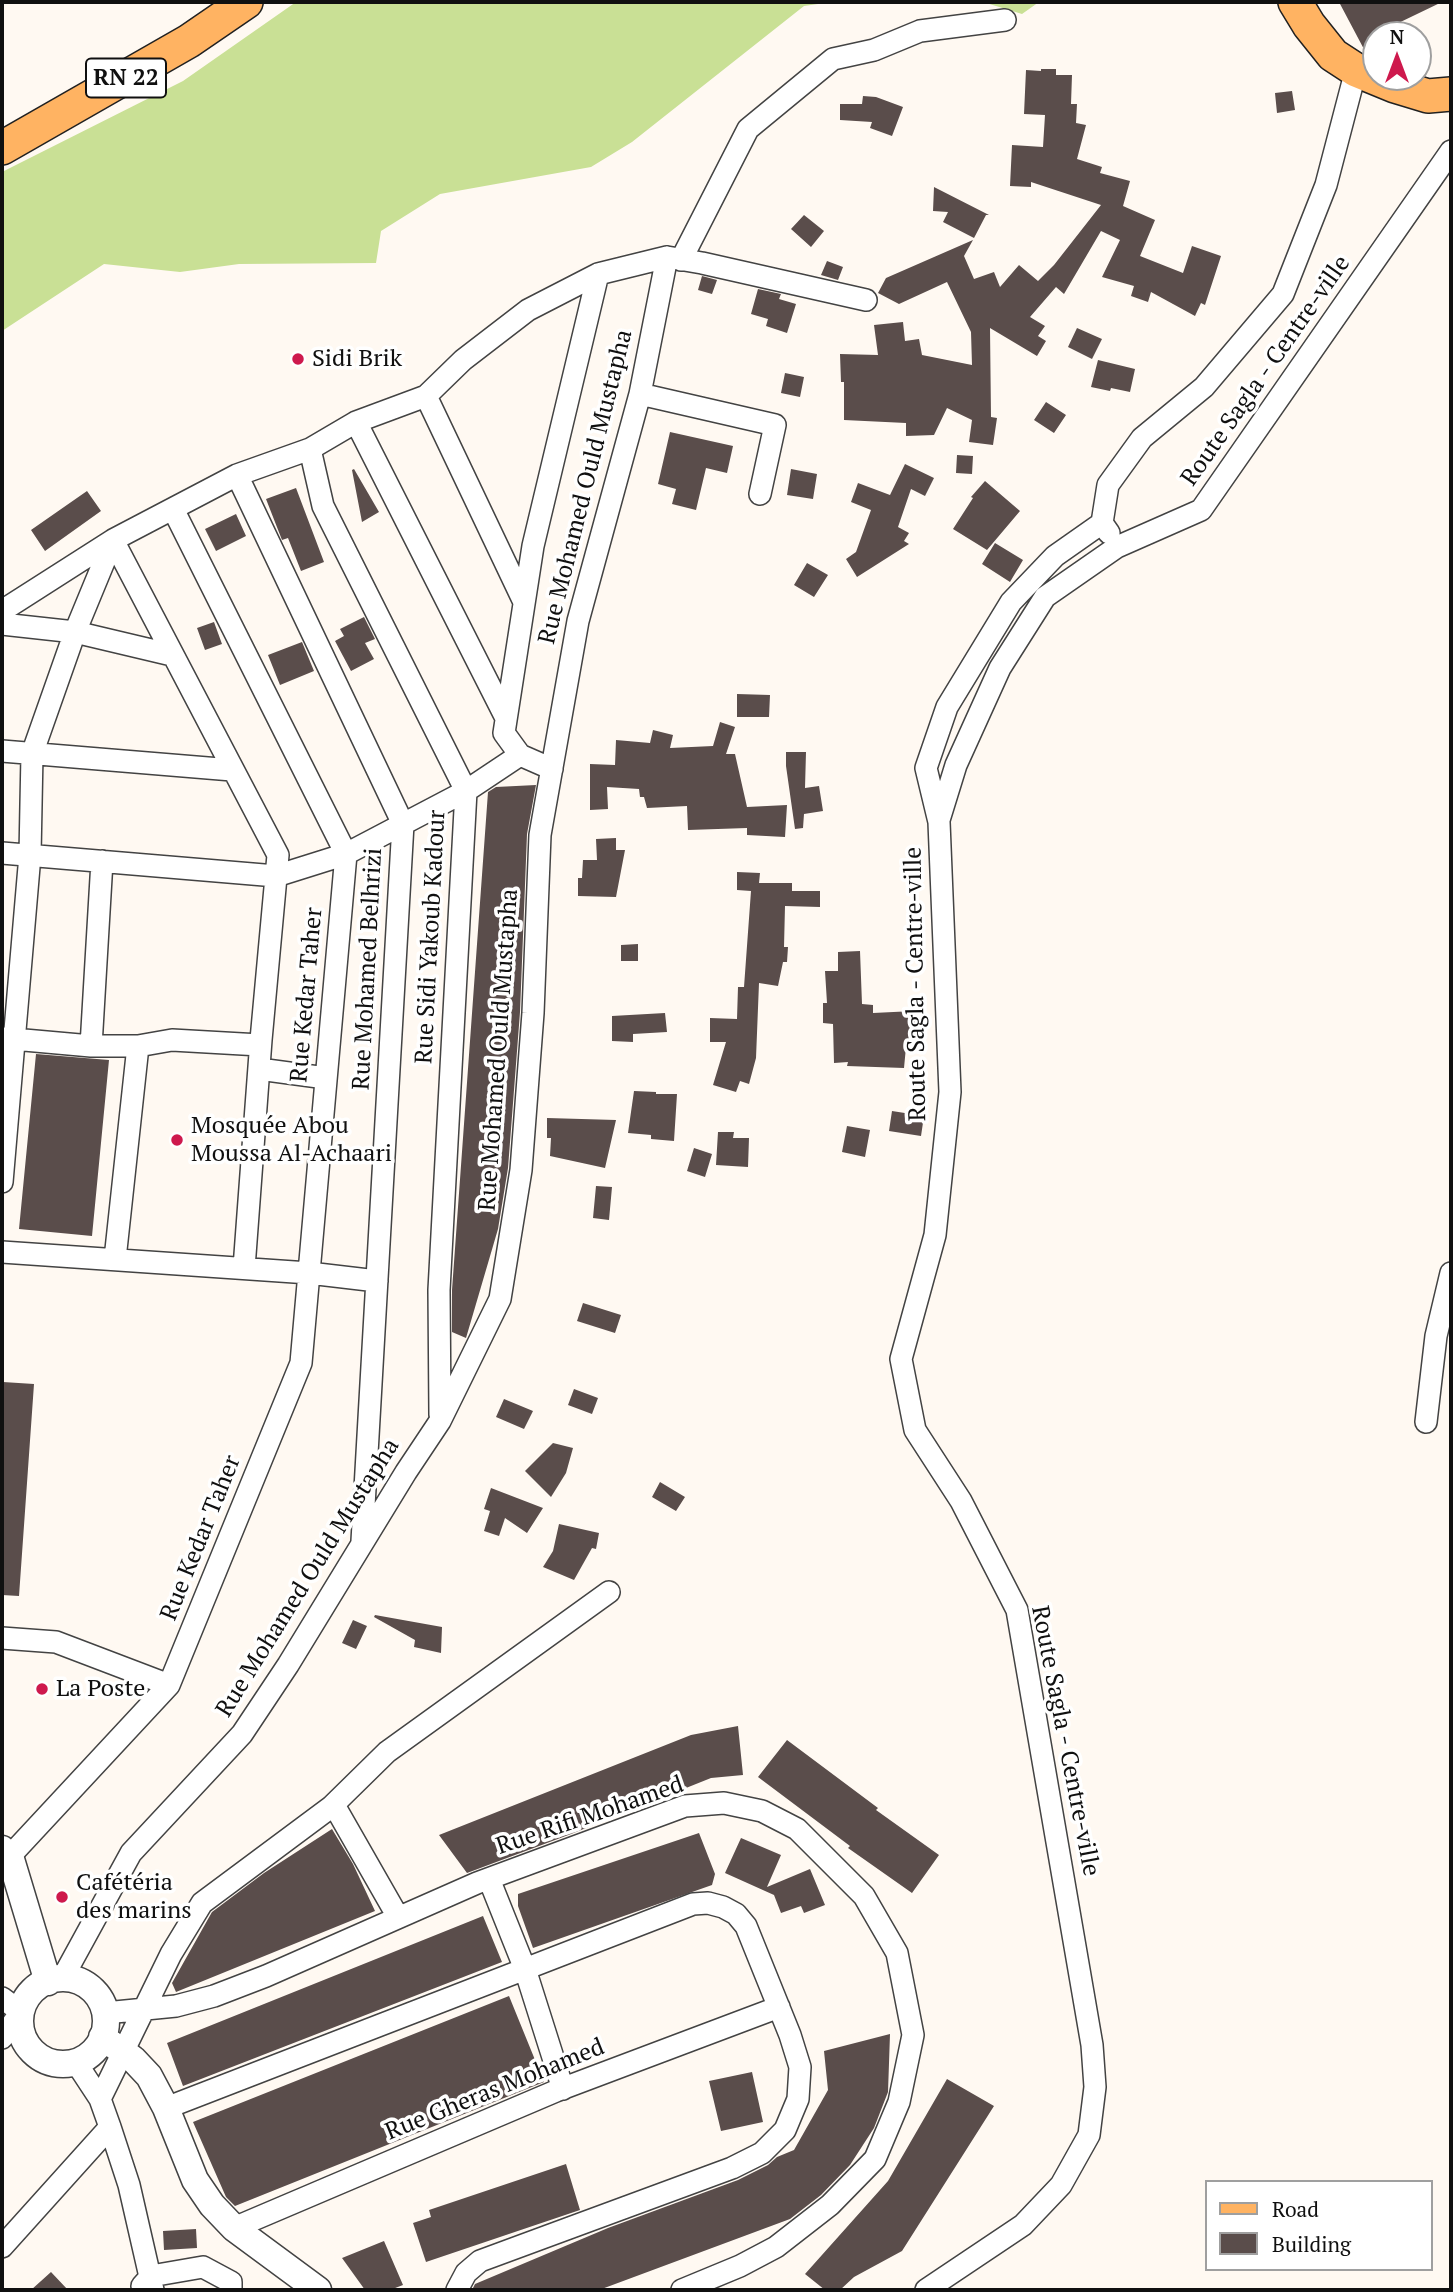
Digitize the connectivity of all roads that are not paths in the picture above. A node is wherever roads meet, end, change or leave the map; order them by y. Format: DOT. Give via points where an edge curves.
graph roads {
  1 [pos="246,2"];
  2 [pos="1295,2"];
  3 [pos="1005,20"];
  4 [pos="1356,70"];
  5 [pos="1451,94"];
  6 [pos="2,148"];
  7 [pos="1451,151"];
  8 [pos="684,260"];
  9 [pos="598,274"];
  10 [pos="866,300"];
  11 [pos="640,394"];
  12 [pos="426,397"];
  13 [pos="356,422"];
  14 [pos="310,449"];
  15 [pos="237,475"];
  16 [pos="760,494"];
  17 [pos="173,509"];
  18 [pos="1102,523"];
  19 [pos="113,540"];
  20 [pos="1117,547"];
  21 [pos="524,602"];
  22 [pos="2,611"];
  23 [pos="2,624"];
  24 [pos="75,632"];
  25 [pos="172,655"];
  26 [pos="506,718"];
  27 [pos="2,751"];
  28 [pos="32,754"];
  29 [pos="520,755"];
  30 [pos="552,769"];
  31 [pos="232,770"];
  32 [pos="466,792"];
  33 [pos="939,822"];
  34 [pos="403,824"];
  35 [pos="2,853"];
  36 [pos="346,854"];
  37 [pos="30,855"];
  38 [pos="102,861"];
  39 [pos="276,876"];
  40 [pos="8,1038"];
  41 [pos="260,1045"];
  42 [pos="90,1046"];
  43 [pos="138,1046"];
  44 [pos="259,1069"];
  45 [pos="326,1078"];
  46 [pos="2,1182"];
  47 [pos="2,1252"];
  48 [pos="115,1259"];
  49 [pos="244,1268"];
  50 [pos="309,1273"];
  51 [pos="1451,1273"];
  52 [pos="377,1281"];
  53 [pos="440,1421"];
  54 [pos="1426,1422"];
  55 [pos="362,1544"];
  56 [pos="609,1592"];
  57 [pos="2,1638"];
  58 [pos="169,1685"];
  59 [pos="334,1805"];
  60 [pos="2,1830"];
  61 [pos="6,1853"];
  62 [pos="489,1879"];
  63 [pos="398,1917"];
  64 [pos="525,1969"];
  65 [pos="55,1981"];
  66 [pos="11,2005"];
  67 [pos="779,2007"];
  68 [pos="145,2009"];
  69 [pos="110,2034"];
  70 [pos="2,2038"];
  71 [pos="75,2061"];
  72 [pos="563,2089"];
  73 [pos="100,2099"];
  74 [pos="166,2108"];
  75 [pos="110,2127"];
  76 [pos="234,2228"];
  77 [pos="2,2247"];
  78 [pos="147,2285"];
  79 [pos="231,2290"];
  80 [pos="318,2290"];
  81 [pos="457,2290"];
  82 [pos="682,2290"];
  83 [pos="926,2290"];
  1 -- 6 [label="main road, RN 22" via="189,41"];
  2 -- 4 [label="main road" via="1333,55"];
  3 -- 8 [label="street, Rue Mohamed Ould Mustapha" via="920,31 833,60 748,129"];
  4 -- 5 [label="main road" via="1429,96"];
  4 -- 18 [label="street" via="1325,185 1283,294 1204,387 1142,438 1108,485"];
  7 -- 20 [label="street, Route Sagla - Centre-ville" via="1201,510"];
  8 -- 9 [label="street"];
  8 -- 10 [label="street"];
  8 -- 11 [label="street, Rue Mohamed Ould Mustapha"];
  9 -- 12 [label="street" via="528,310 463,360"];
  9 -- 21 [label="street" via="533,546"];
  11 -- 16 [label="street" via="775,425"];
  11 -- 30 [label="street, Rue Mohamed Ould Mustapha" via="578,621"];
  12 -- 13 [label="street"];
  12 -- 21 [label="street"];
  13 -- 14 [label="street"];
  13 -- 26 [label="street"];
  14 -- 15 [label="street"];
  14 -- 32 [label="street, Rue Sidi Yakoub Kadour" via="323,506"];
  15 -- 17 [label="street"];
  15 -- 34 [label="street, Rue Mohamed Belhrizi"];
  17 -- 19 [label="street"];
  17 -- 36 [label="street"];
  18 -- 20 [label="street"];
  18 -- 33 [label="street, Route Sagla - Centre-ville" via="1055,556 1012,602 947,707 926,768"];
  19 -- 22 [label="street"];
  19 -- 24 [label="street"];
  19 -- 25 [label="street"];
  20 -- 33 [label="street, Route Sagla - Centre-ville" via="1045,597 1000,668 956,765"];
  21 -- 26 [label="street"];
  23 -- 24 [label="street"];
  24 -- 25 [label="street"];
  24 -- 28 [label="street"];
  25 -- 31 [label="street"];
  26 -- 29 [label="street" via="504,733"];
  27 -- 28 [label="street"];
  28 -- 31 [label="street"];
  28 -- 37 [label="street"];
  29 -- 30 [label="street"];
  29 -- 32 [label="street"];
  30 -- 53 [label="street, Rue Mohamed Ould Mustapha" via="540,835 521,1170 500,1299"];
  31 -- 39 [label="street" via="278,855"];
  32 -- 34 [label="street"];
  32 -- 53 [label="street, Rue Sidi Yakoub Kadour" via="439,1290"];
  33 -- 83 [label="street, Route Sagla - Centre-ville" via="950,1092 935,1236 901,1359 915,1430 961,1501 1017,1610 1092,2045 1095,2087 1089,2135 1061,2185 1023,2225"];
  34 -- 36 [label="street"];
  34 -- 52 [label="street, Rue Mohamed Belhrizi"];
  35 -- 37 [label="street"];
  36 -- 39 [label="street"];
  36 -- 45 [label="street, Rue Kedar Taher"];
  37 -- 38 [label="street"];
  37 -- 40 [label="street"];
  38 -- 39 [label="street"];
  38 -- 42 [label="street"];
  39 -- 41 [label="street"];
  40 -- 42 [label="street"];
  40 -- 46 [label="street"];
  41 -- 43 [label="street" via="172,1040"];
  41 -- 44 [label="street"];
  42 -- 43 [label="street"];
  43 -- 48 [label="street"];
  44 -- 45 [label="street"];
  44 -- 49 [label="street"];
  45 -- 50 [label="street, Rue Kedar Taher"];
  47 -- 48 [label="street"];
  48 -- 49 [label="street"];
  49 -- 50 [label="street"];
  50 -- 52 [label="street"];
  50 -- 58 [label="street, Rue Kedar Taher" via="301,1363"];
  51 -- 54 [label="street" via="1436,1336"];
  52 -- 55 [label="street, Rue Mohamed Belhrizi"];
  53 -- 55 [label="street, Rue Mohamed Ould Mustapha"];
  55 -- 65 [label="street, Rue Mohamed Ould Mustapha" via="242,1734 131,1853"];
  56 -- 59 [label="street" via="387,1752"];
  57 -- 58 [label="street" via="56,1642"];
  58 -- 61 [label="street, Rue Kedar Taher"];
  59 -- 63 [label="street"];
  59 -- 68 [label="street" via="202,1903"];
  60 -- 61 [label="street"];
  61 -- 65 [label="street"];
  62 -- 63 [label="street, Rue Rifi Mohamed"];
  62 -- 64 [label="street"];
  62 -- 82 [label="street, Rue Rifi Mohamed" via="685,1807 724,1804 762,1811 797,1829 864,1896 897,1953 913,2035 899,2102 875,2159 830,2205 776,2246"];
  63 -- 68 [label="street, Rue Rifi Mohamed" via="214,1996"];
  64 -- 67 [label="street" via="693,1904 708,1903 723,1906 746,1926"];
  64 -- 72 [label="street"];
  64 -- 74 [label="street"];
  65 -- 66 [label="street"];
  65 -- 69 [label="street" via="74,1980 98,1995"];
  66 -- 70 [label="street"];
  66 -- 71 [label="street" via="34,2053 63,2064"];
  67 -- 72 [label="street, Rue Gheras Mohamed"];
  67 -- 81 [label="street" via="800,2067 798,2099 785,2130 762,2153 480,2261 466,2273"];
  68 -- 69 [label="street, Rue Rifi Mohamed"];
  68 -- 69 [label="street"];
  69 -- 71 [label="street"];
  69 -- 73 [label="street"];
  69 -- 74 [label="street" via="149,2076"];
  71 -- 73 [label="street"];
  72 -- 76 [label="street, Rue Gheras Mohamed"];
  73 -- 75 [label="street"];
  74 -- 76 [label="street" via="195,2180"];
  75 -- 77 [label="street"];
  75 -- 78 [label="street" via="129,2185"];
  76 -- 80 [label="street"];
  78 -- 79 [label="street" via="203,2267 231,2282"];
}
